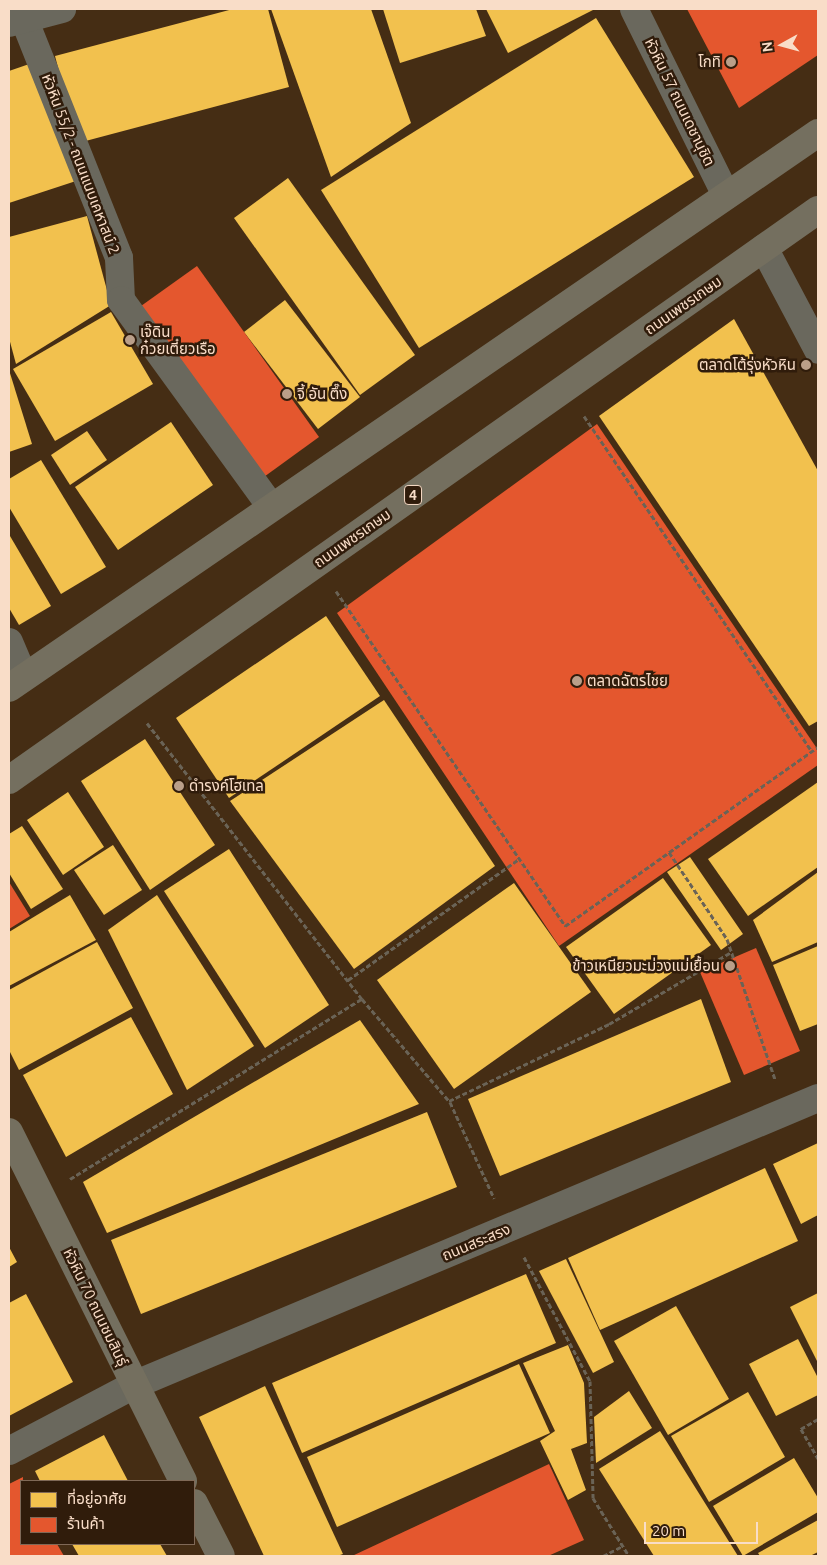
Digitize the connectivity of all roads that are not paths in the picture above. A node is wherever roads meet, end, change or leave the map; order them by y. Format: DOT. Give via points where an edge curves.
graph roads {
  1 [pos="62,9"];
  2 [pos="634,9"];
  3 [pos="17,21"];
  4 [pos="818,133"];
  5 [pos="726,196"];
  6 [pos="818,210"];
  7 [pos="764,248"];
  8 [pos="818,350"];
  9 [pos="270,505"];
  10 [pos="9,642"];
  11 [pos="16,683"];
  12 [pos="9,780"];
  13 [pos="818,1098"];
  14 [pos="9,1132"];
  15 [pos="134,1385"];
  16 [pos="9,1451"];
  17 [pos="182,1480"];
  18 [pos="195,1505"];
  19 [pos="221,1556"];
  1 -- 3 [label="street"];
  2 -- 5 [label="street, หัวหิน 57 ถนนเดชานุชิต"];
  3 -- 9 [label="street, หัวหิน 55/2 - ถนนแนบเคหาสน์ 2" via="119,258 121,300"];
  4 -- 5 [label="main road"];
  5 -- 9 [label="main road"];
  6 -- 7 [label="main road, ถนนเพชรเกษม / 4"];
  7 -- 8 [label="street"];
  7 -- 12 [label="main road, ถนนเพชรเกษม / 4"];
  9 -- 11 [label="main road"];
  10 -- 11 [label="street"];
  13 -- 15 [label="street, ถนนสระสรง"];
  14 -- 15 [label="main road, หัวหิน 70 ถนนชมสินธุ์"];
  15 -- 16 [label="street, ถนนสระสรง"];
  15 -- 17 [label="main road, หัวหิน 70 ถนนชมสินธุ์"];
  18 -- 19 [label="main road"];
}
